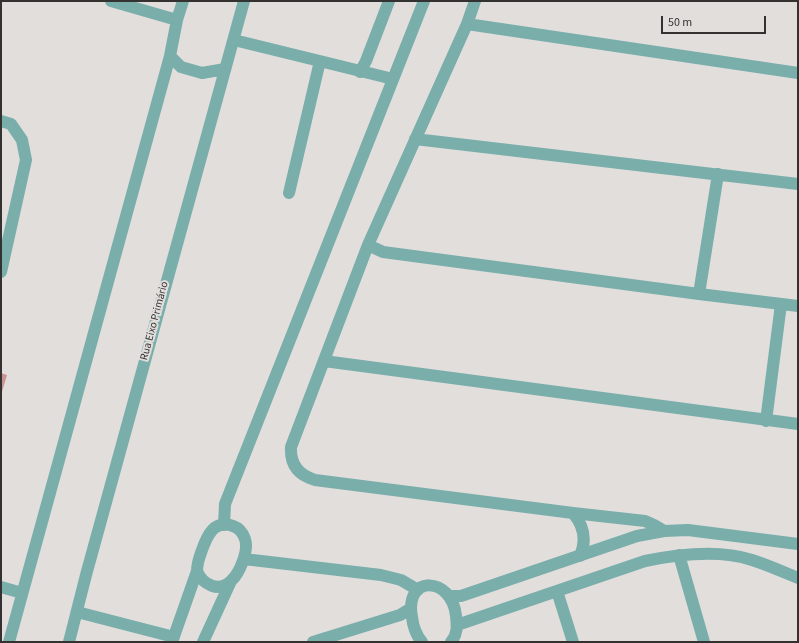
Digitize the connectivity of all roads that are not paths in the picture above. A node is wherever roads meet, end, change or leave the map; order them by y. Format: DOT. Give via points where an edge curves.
graph roads {
  1 [pos="111,1"];
  2 [pos="183,1"];
  3 [pos="244,1"];
  4 [pos="389,1"];
  5 [pos="424,1"];
  6 [pos="475,1"];
  7 [pos="177,20"];
  8 [pos="467,24"];
  9 [pos="234,40"];
  10 [pos="170,56"];
  11 [pos="320,61"];
  12 [pos="225,69"];
  13 [pos="360,72"];
  14 [pos="798,73"];
  15 [pos="393,79"];
  16 [pos="1,121"];
  17 [pos="416,139"];
  18 [pos="718,174"];
  19 [pos="798,182"];
  20 [pos="289,193"];
  21 [pos="368,245"];
  22 [pos="1,272"];
  23 [pos="699,294"];
  24 [pos="781,304"];
  25 [pos="798,306"];
  26 [pos="324,361"];
  27 [pos="766,421"];
  28 [pos="798,424"];
  29 [pos="573,513"];
  30 [pos="224,524"];
  31 [pos="664,531"];
  32 [pos="798,544"];
  33 [pos="679,555"];
  34 [pos="580,556"];
  35 [pos="244,559"];
  36 [pos="197,571"];
  37 [pos="798,578"];
  38 [pos="231,581"];
  39 [pos="1,587"];
  40 [pos="418,590"];
  41 [pos="557,591"];
  42 [pos="22,593"];
  43 [pos="449,596"];
  44 [pos="410,609"];
  45 [pos="77,612"];
  46 [pos="457,625"];
  47 [pos="173,639"];
  48 [pos="420,640"];
  49 [pos="9,642"];
  50 [pos="69,642"];
  51 [pos="203,642"];
  52 [pos="313,642"];
  53 [pos="407,642"];
  54 [pos="451,642"];
  55 [pos="573,642"];
  56 [pos="704,642"];
  1 -- 7 [label="street"];
  2 -- 7 [label="street"];
  3 -- 9 [label="street, Rua Eixo Primário"];
  4 -- 13 [label="street"];
  5 -- 15 [label="street"];
  6 -- 8 [label="street"];
  7 -- 10 [label="street"];
  8 -- 14 [label="street"];
  8 -- 17 [label="street"];
  9 -- 11 [label="street"];
  9 -- 12 [label="street, Rua Eixo Primário"];
  10 -- 12 [label="street" via="180,67 202,73"];
  10 -- 42 [label="street"];
  11 -- 13 [label="street"];
  11 -- 20 [label="street"];
  12 -- 45 [label="street, Rua Eixo Primário"];
  13 -- 15 [label="street"];
  15 -- 30 [label="street" via="225,504"];
  16 -- 22 [label="street" via="11,124 22,140 26,160"];
  17 -- 18 [label="street"];
  17 -- 21 [label="street"];
  18 -- 19 [label="street"];
  18 -- 23 [label="street"];
  21 -- 23 [label="street" via="383,252"];
  21 -- 26 [label="street"];
  23 -- 24 [label="street"];
  24 -- 25 [label="street"];
  24 -- 27 [label="street"];
  26 -- 27 [label="street"];
  26 -- 29 [label="street" via="291,447 290,454 294,465 302,475 314,480"];
  27 -- 28 [label="street"];
  29 -- 31 [label="street" via="645,521"];
  29 -- 34 [label="street" via="584,533"];
  30 -- 35 [label="street" via="238,528 243,534 246,540"];
  30 -- 36 [label="street" via="211,530 207,536"];
  31 -- 32 [label="street" via="688,530"];
  31 -- 34 [label="street" via="637,536"];
  33 -- 37 [label="street" via="710,554 752,560"];
  33 -- 41 [label="street" via="645,561"];
  33 -- 56 [label="street"];
  34 -- 43 [label="street" via="461,596"];
  35 -- 38 [label="street"];
  35 -- 40 [label="street" via="381,575 401,580"];
  36 -- 38 [label="street" via="200,578 211,586 218,587"];
  36 -- 47 [label="street"];
  38 -- 51 [label="street"];
  39 -- 42 [label="street"];
  40 -- 43 [label="street" via="424,586 438,586"];
  40 -- 44 [label="street" via="410,602"];
  41 -- 46 [label="street"];
  41 -- 55 [label="street"];
  42 -- 49 [label="street"];
  43 -- 46 [label="street" via="456,610"];
  44 -- 48 [label="street"];
  44 -- 52 [label="street" via="400,615"];
  45 -- 47 [label="street"];
  45 -- 50 [label="street, Rua Eixo Primário"];
  46 -- 54 [label="street" via="457,632"];
  48 -- 53 [label="street"];
}
